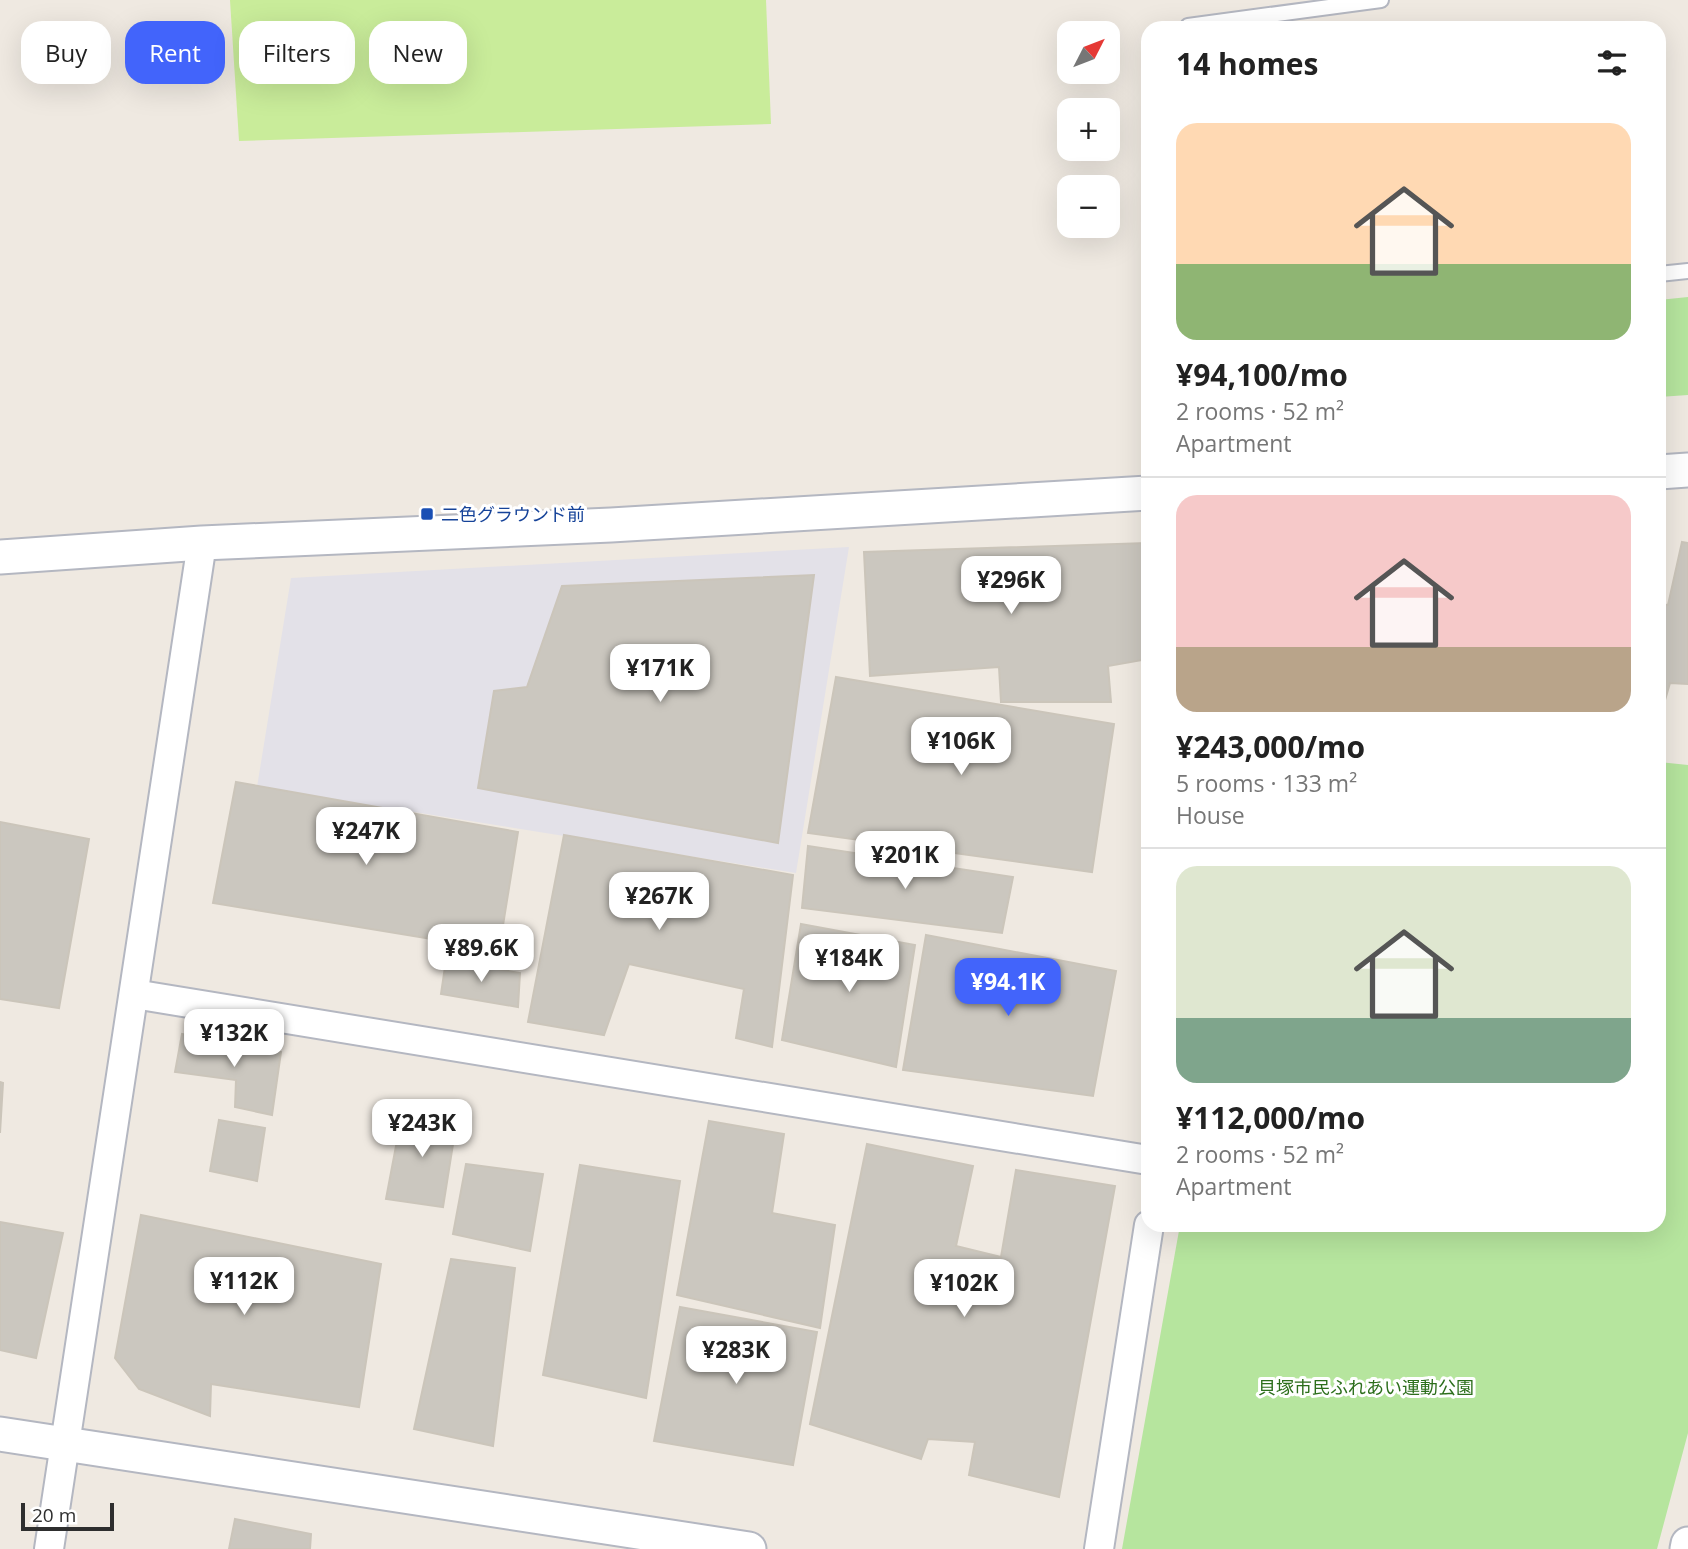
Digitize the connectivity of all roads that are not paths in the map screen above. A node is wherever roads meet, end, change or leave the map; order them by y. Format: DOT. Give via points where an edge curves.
graph roads {
  1 [pos="1381,0"];
  2 [pos="1225,21"];
  3 [pos="1688,271"];
  4 [pos="1666,273"];
  5 [pos="1688,470"];
  6 [pos="1666,472"];
  7 [pos="1141,493"];
  8 [pos="202,544"];
  9 [pos="0,557"];
  10 [pos="134,994"];
  11 [pos="1141,1159"];
  12 [pos="1148,1232"];
  13 [pos="0,1434"];
  14 [pos="65,1444"];
  15 [pos="1688,1544"];
  16 [pos="50,1549"];
  17 [pos="749,1549"];
  18 [pos="1099,1549"];
  19 [pos="1686,1549"];
  1 -- 2 [label="lane"];
  3 -- 4 [label="lane"];
  5 -- 6 [label="street"];
  7 -- 8 [label="street"];
  8 -- 9 [label="street"];
  8 -- 10 [label="street"];
  10 -- 11 [label="street"];
  10 -- 14 [label="street"];
  12 -- 18 [label="street"];
  13 -- 14 [label="street"];
  14 -- 16 [label="street"];
  14 -- 17 [label="street"];
  15 -- 19 [label="street"];
}
